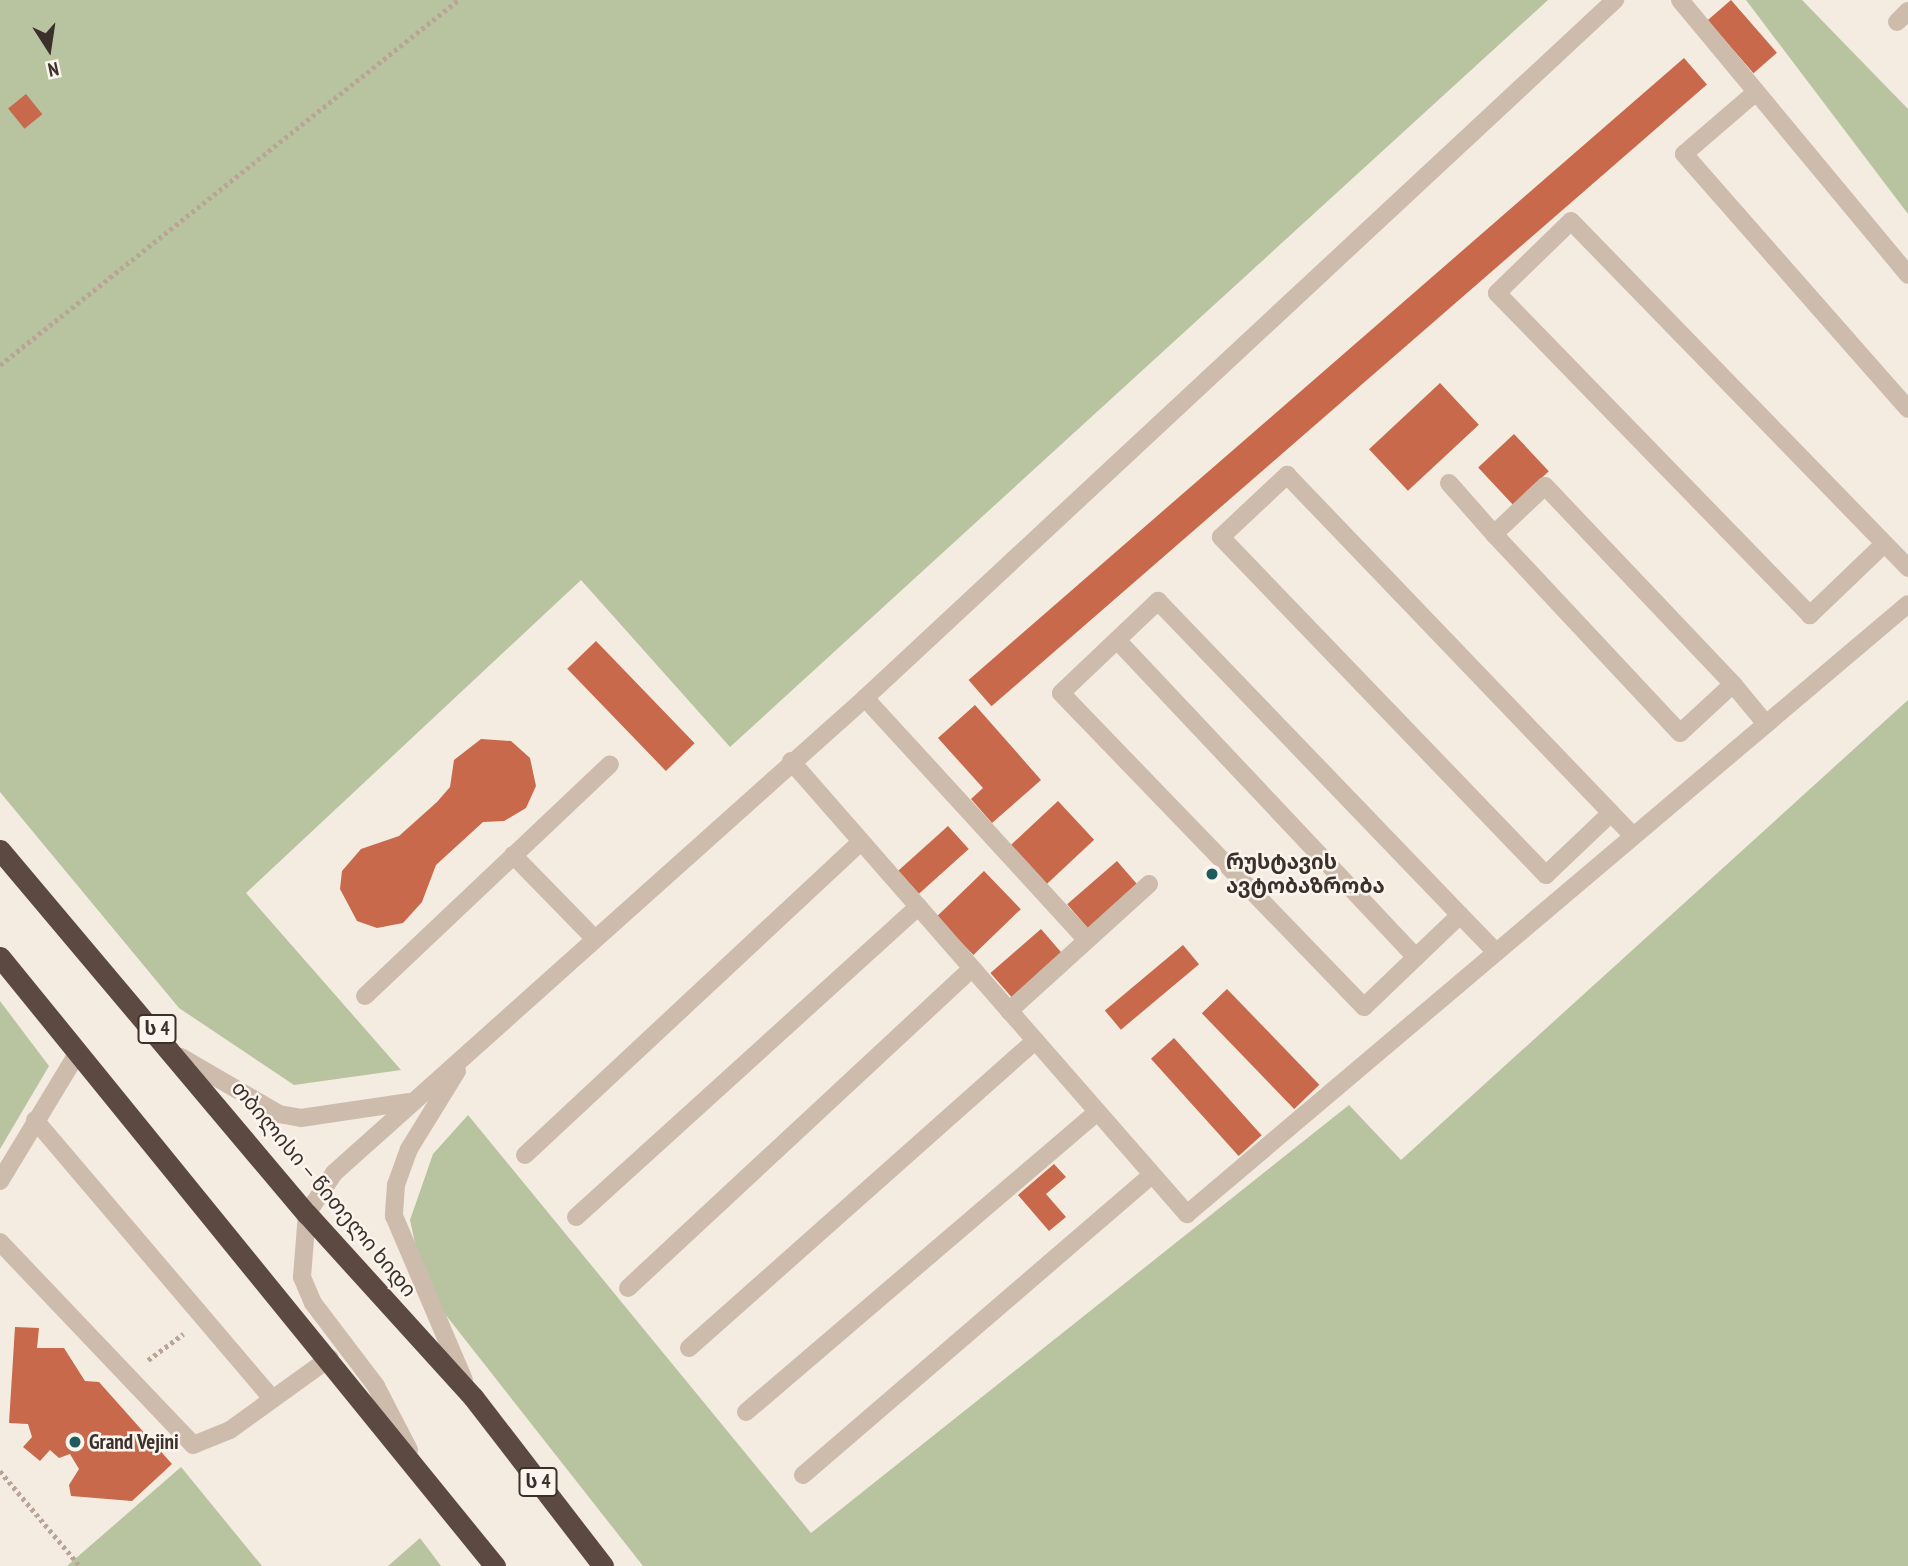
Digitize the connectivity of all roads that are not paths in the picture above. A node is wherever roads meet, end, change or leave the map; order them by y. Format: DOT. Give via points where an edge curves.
graph roads {
  1 [pos="1615,0"];
  2 [pos="1680,0"];
  3 [pos="1756,92"];
  4 [pos="1908,275"];
  5 [pos="1908,409"];
  6 [pos="1448,483"];
  7 [pos="1494,534"];
  8 [pos="1884,544"];
  9 [pos="1908,568"];
  10 [pos="1908,604"];
  11 [pos="1117,640"];
  12 [pos="1733,684"];
  13 [pos="865,698"];
  14 [pos="1766,724"];
  15 [pos="791,761"];
  16 [pos="610,764"];
  17 [pos="1611,813"];
  18 [pos="1633,836"];
  19 [pos="862,842"];
  20 [pos="0,850"];
  21 [pos="513,855"];
  22 [pos="1149,884"];
  23 [pos="918,907"];
  24 [pos="1460,915"];
  25 [pos="594,938"];
  26 [pos="1087,940"];
  27 [pos="1496,953"];
  28 [pos="0,957"];
  29 [pos="1416,957"];
  30 [pos="971,969"];
  31 [pos="365,996"];
  32 [pos="1009,1012"];
  33 [pos="1035,1041"];
  34 [pos="76,1054"];
  35 [pos="181,1057"];
  36 [pos="461,1065"];
  37 [pos="408,1102"];
  38 [pos="1097,1112"];
  39 [pos="35,1120"];
  40 [pos="526,1155"];
  41 [pos="1152,1175"];
  42 [pos="0,1181"];
  43 [pos="307,1214"];
  44 [pos="576,1217"];
  45 [pos="0,1242"];
  46 [pos="628,1288"];
  47 [pos="689,1348"];
  48 [pos="330,1358"];
  49 [pos="271,1397"];
  50 [pos="472,1397"];
  51 [pos="746,1412"];
  52 [pos="419,1469"];
  53 [pos="803,1475"];
  54 [pos="495,1566"];
  55 [pos="603,1566"];
  1 -- 13 [label="street"];
  2 -- 3 [label="street"];
  3 -- 4 [label="street"];
  3 -- 5 [label="street" via="1684,154"];
  6 -- 7 [label="street"];
  7 -- 12 [label="street" via="1545,486"];
  7 -- 12 [label="street" via="1680,733"];
  8 -- 8 [label="street" via="1571,221 1497,293 1810,615"];
  8 -- 9 [label="street"];
  10 -- 14 [label="street"];
  11 -- 24 [label="street" via="1158,601"];
  11 -- 29 [label="street"];
  11 -- 29 [label="street" via="1061,693 1363,1007"];
  12 -- 14 [label="street"];
  13 -- 15 [label="street"];
  13 -- 26 [label="street"];
  14 -- 18 [label="street"];
  15 -- 19 [label="street"];
  15 -- 25 [label="street"];
  16 -- 21 [label="street"];
  17 -- 17 [label="street" via="1287,475 1221,537 1546,875"];
  17 -- 18 [label="street"];
  18 -- 27 [label="street"];
  19 -- 23 [label="street"];
  19 -- 40 [label="street"];
  20 -- 35 [label="highway, თბილისი — წითელი ხიდი / ს 4"];
  21 -- 25 [label="street"];
  21 -- 31 [label="street"];
  22 -- 26 [label="street"];
  23 -- 30 [label="street"];
  23 -- 44 [label="street"];
  24 -- 27 [label="street"];
  24 -- 29 [label="street"];
  25 -- 36 [label="street"];
  26 -- 32 [label="street"];
  27 -- 41 [label="street" via="1186,1214"];
  28 -- 34 [label="highway"];
  30 -- 32 [label="street"];
  30 -- 46 [label="street"];
  32 -- 33 [label="street"];
  33 -- 38 [label="street"];
  33 -- 47 [label="street"];
  34 -- 39 [label="street"];
  34 -- 48 [label="highway"];
  35 -- 37 [label="street" via="279,1114 301,1118"];
  35 -- 43 [label="highway, თბილისი — წითელი ხიდი / ს 4"];
  36 -- 37 [label="street"];
  36 -- 50 [label="street" via="410,1149 396,1185 394,1216 431,1315"];
  37 -- 43 [label="street" via="334,1173"];
  38 -- 41 [label="street"];
  38 -- 51 [label="street"];
  39 -- 42 [label="street"];
  39 -- 49 [label="street"];
  41 -- 53 [label="street"];
  43 -- 50 [label="highway, თბილისი — წითელი ხიდი / ს 4"];
  43 -- 52 [label="street" via="302,1277 313,1303 376,1386"];
  45 -- 49 [label="street" via="193,1445 230,1430"];
  48 -- 49 [label="street"];
  48 -- 52 [label="highway"];
  50 -- 55 [label="highway, თბილისი — წითელი ხიდი / ს 4"];
  52 -- 54 [label="highway"];
}
